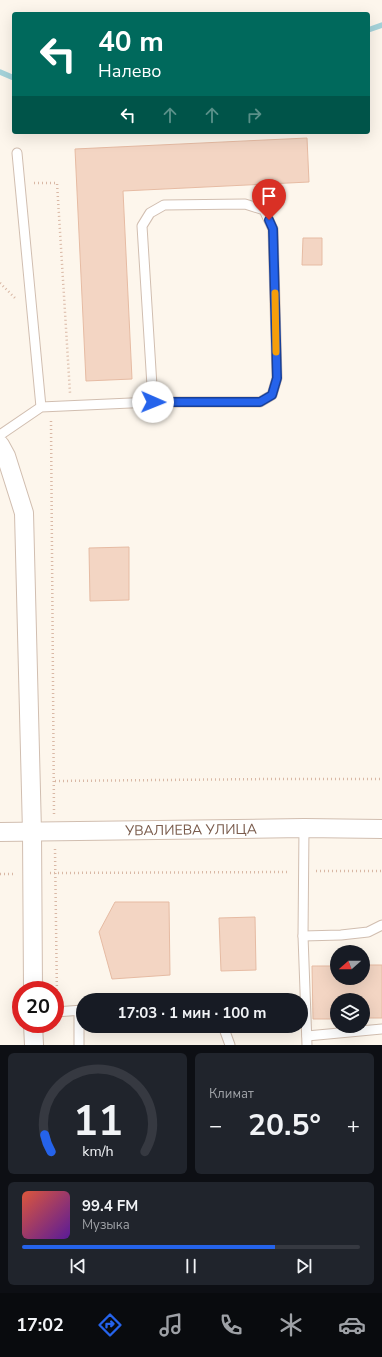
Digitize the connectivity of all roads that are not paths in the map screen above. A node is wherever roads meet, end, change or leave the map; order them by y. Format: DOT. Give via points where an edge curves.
graph roads {
  1 [pos="17,153"];
  2 [pos="153,402"];
  3 [pos="40,407"];
  4 [pos="0,435"];
  5 [pos="0,445"];
  6 [pos="304,828"];
  7 [pos="382,829"];
  8 [pos="0,832"];
  9 [pos="32,832"];
  10 [pos="382,925"];
  11 [pos="303,936"];
  12 [pos="33,981"];
  13 [pos="76,1010"];
  14 [pos="64,1011"];
  15 [pos="382,1029"];
  16 [pos="34,1033"];
  17 [pos="80,1033"];
  18 [pos="226,1033"];
  19 [pos="307,1041"];
  20 [pos="34,1045"];
  21 [pos="79,1045"];
  22 [pos="230,1045"];
  1 -- 3 [label="lane"];
  2 -- 2 [label="lane" via="142,226 150,213 164,205 245,204 264,210 273,229 277,378 272,395 260,402"];
  2 -- 3 [label="lane"];
  3 -- 4 [label="lane"];
  5 -- 9 [label="street" via="24,513"];
  6 -- 7 [label="street, УВАЛИЕВА УЛИЦА"];
  6 -- 9 [label="street, УВАЛИЕВА УЛИЦА"];
  6 -- 11 [label="lane"];
  8 -- 9 [label="street, УВАЛИЕВА УЛИЦА"];
  9 -- 12 [label="street"];
  10 -- 11 [label="lane" via="368,932"];
  11 -- 19 [label="lane"];
  13 -- 14 [label="lane"];
  15 -- 19 [label="lane"];
  16 -- 20 [label="street"];
  17 -- 21 [label="lane"];
  18 -- 22 [label="lane"];
}
